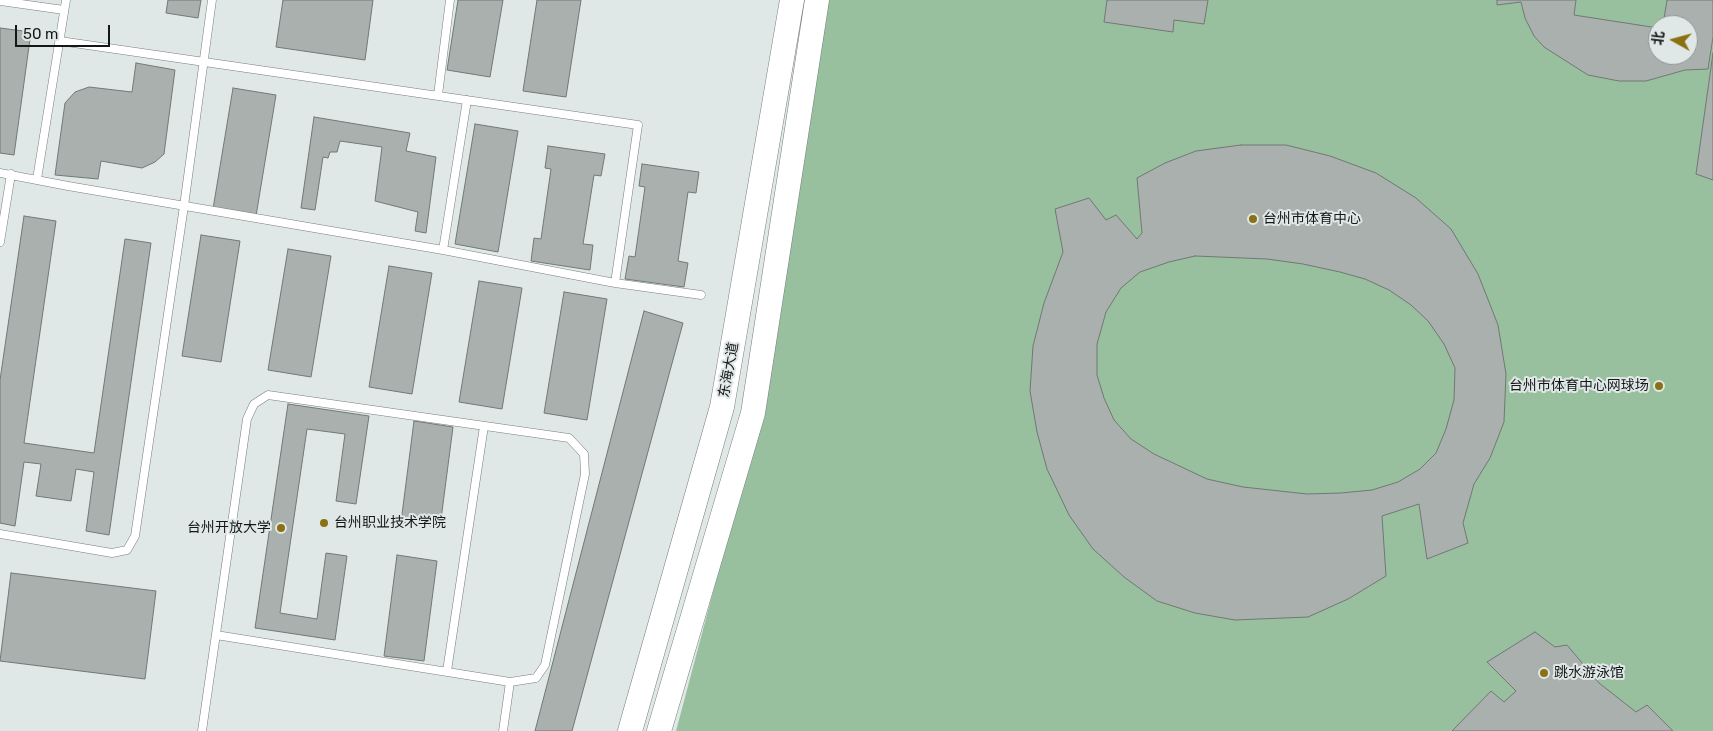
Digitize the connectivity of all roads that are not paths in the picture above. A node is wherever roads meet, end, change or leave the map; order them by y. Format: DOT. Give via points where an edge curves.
graph roads {
  1 [pos="66,0"];
  2 [pos="212,0"];
  3 [pos="450,0"];
  4 [pos="792,0"];
  5 [pos="817,0"];
  6 [pos="0,1"];
  7 [pos="64,10"];
  8 [pos="60,42"];
  9 [pos="204,61"];
  10 [pos="438,95"];
  11 [pos="467,100"];
  12 [pos="0,173"];
  13 [pos="10,174"];
  14 [pos="37,179"];
  15 [pos="184,206"];
  16 [pos="0,242"];
  17 [pos="443,250"];
  18 [pos="615,283"];
  19 [pos="701,295"];
  20 [pos="484,426"];
  21 [pos="0,534"];
  22 [pos="216,635"];
  23 [pos="447,671"];
  24 [pos="510,682"];
  25 [pos="202,731"];
  26 [pos="503,731"];
  27 [pos="630,731"];
  28 [pos="659,731"];
  1 -- 7 [label="lane"];
  2 -- 9 [label="lane"];
  3 -- 10 [label="lane"];
  4 -- 27 [label="main road, 东海大道" via="722,407"];
  5 -- 28 [label="main road" via="753,413"];
  6 -- 7 [label="lane"];
  7 -- 8 [label="lane"];
  8 -- 9 [label="lane"];
  8 -- 14 [label="lane"];
  9 -- 10 [label="lane"];
  9 -- 15 [label="lane"];
  10 -- 11 [label="lane"];
  11 -- 17 [label="lane"];
  11 -- 18 [label="lane" via="638,124"];
  12 -- 13 [label="lane"];
  13 -- 14 [label="lane"];
  13 -- 16 [label="lane"];
  14 -- 15 [label="lane"];
  15 -- 17 [label="lane"];
  15 -- 21 [label="lane" via="135,536 127,550 112,553"];
  17 -- 18 [label="lane"];
  18 -- 19 [label="lane"];
  20 -- 22 [label="lane" via="268,395 254,404 247,419"];
  20 -- 23 [label="lane"];
  20 -- 24 [label="lane" via="569,438 584,454 585,474 545,665 536,678"];
  22 -- 23 [label="lane"];
  22 -- 25 [label="lane"];
  23 -- 24 [label="lane"];
  24 -- 26 [label="lane"];
}
